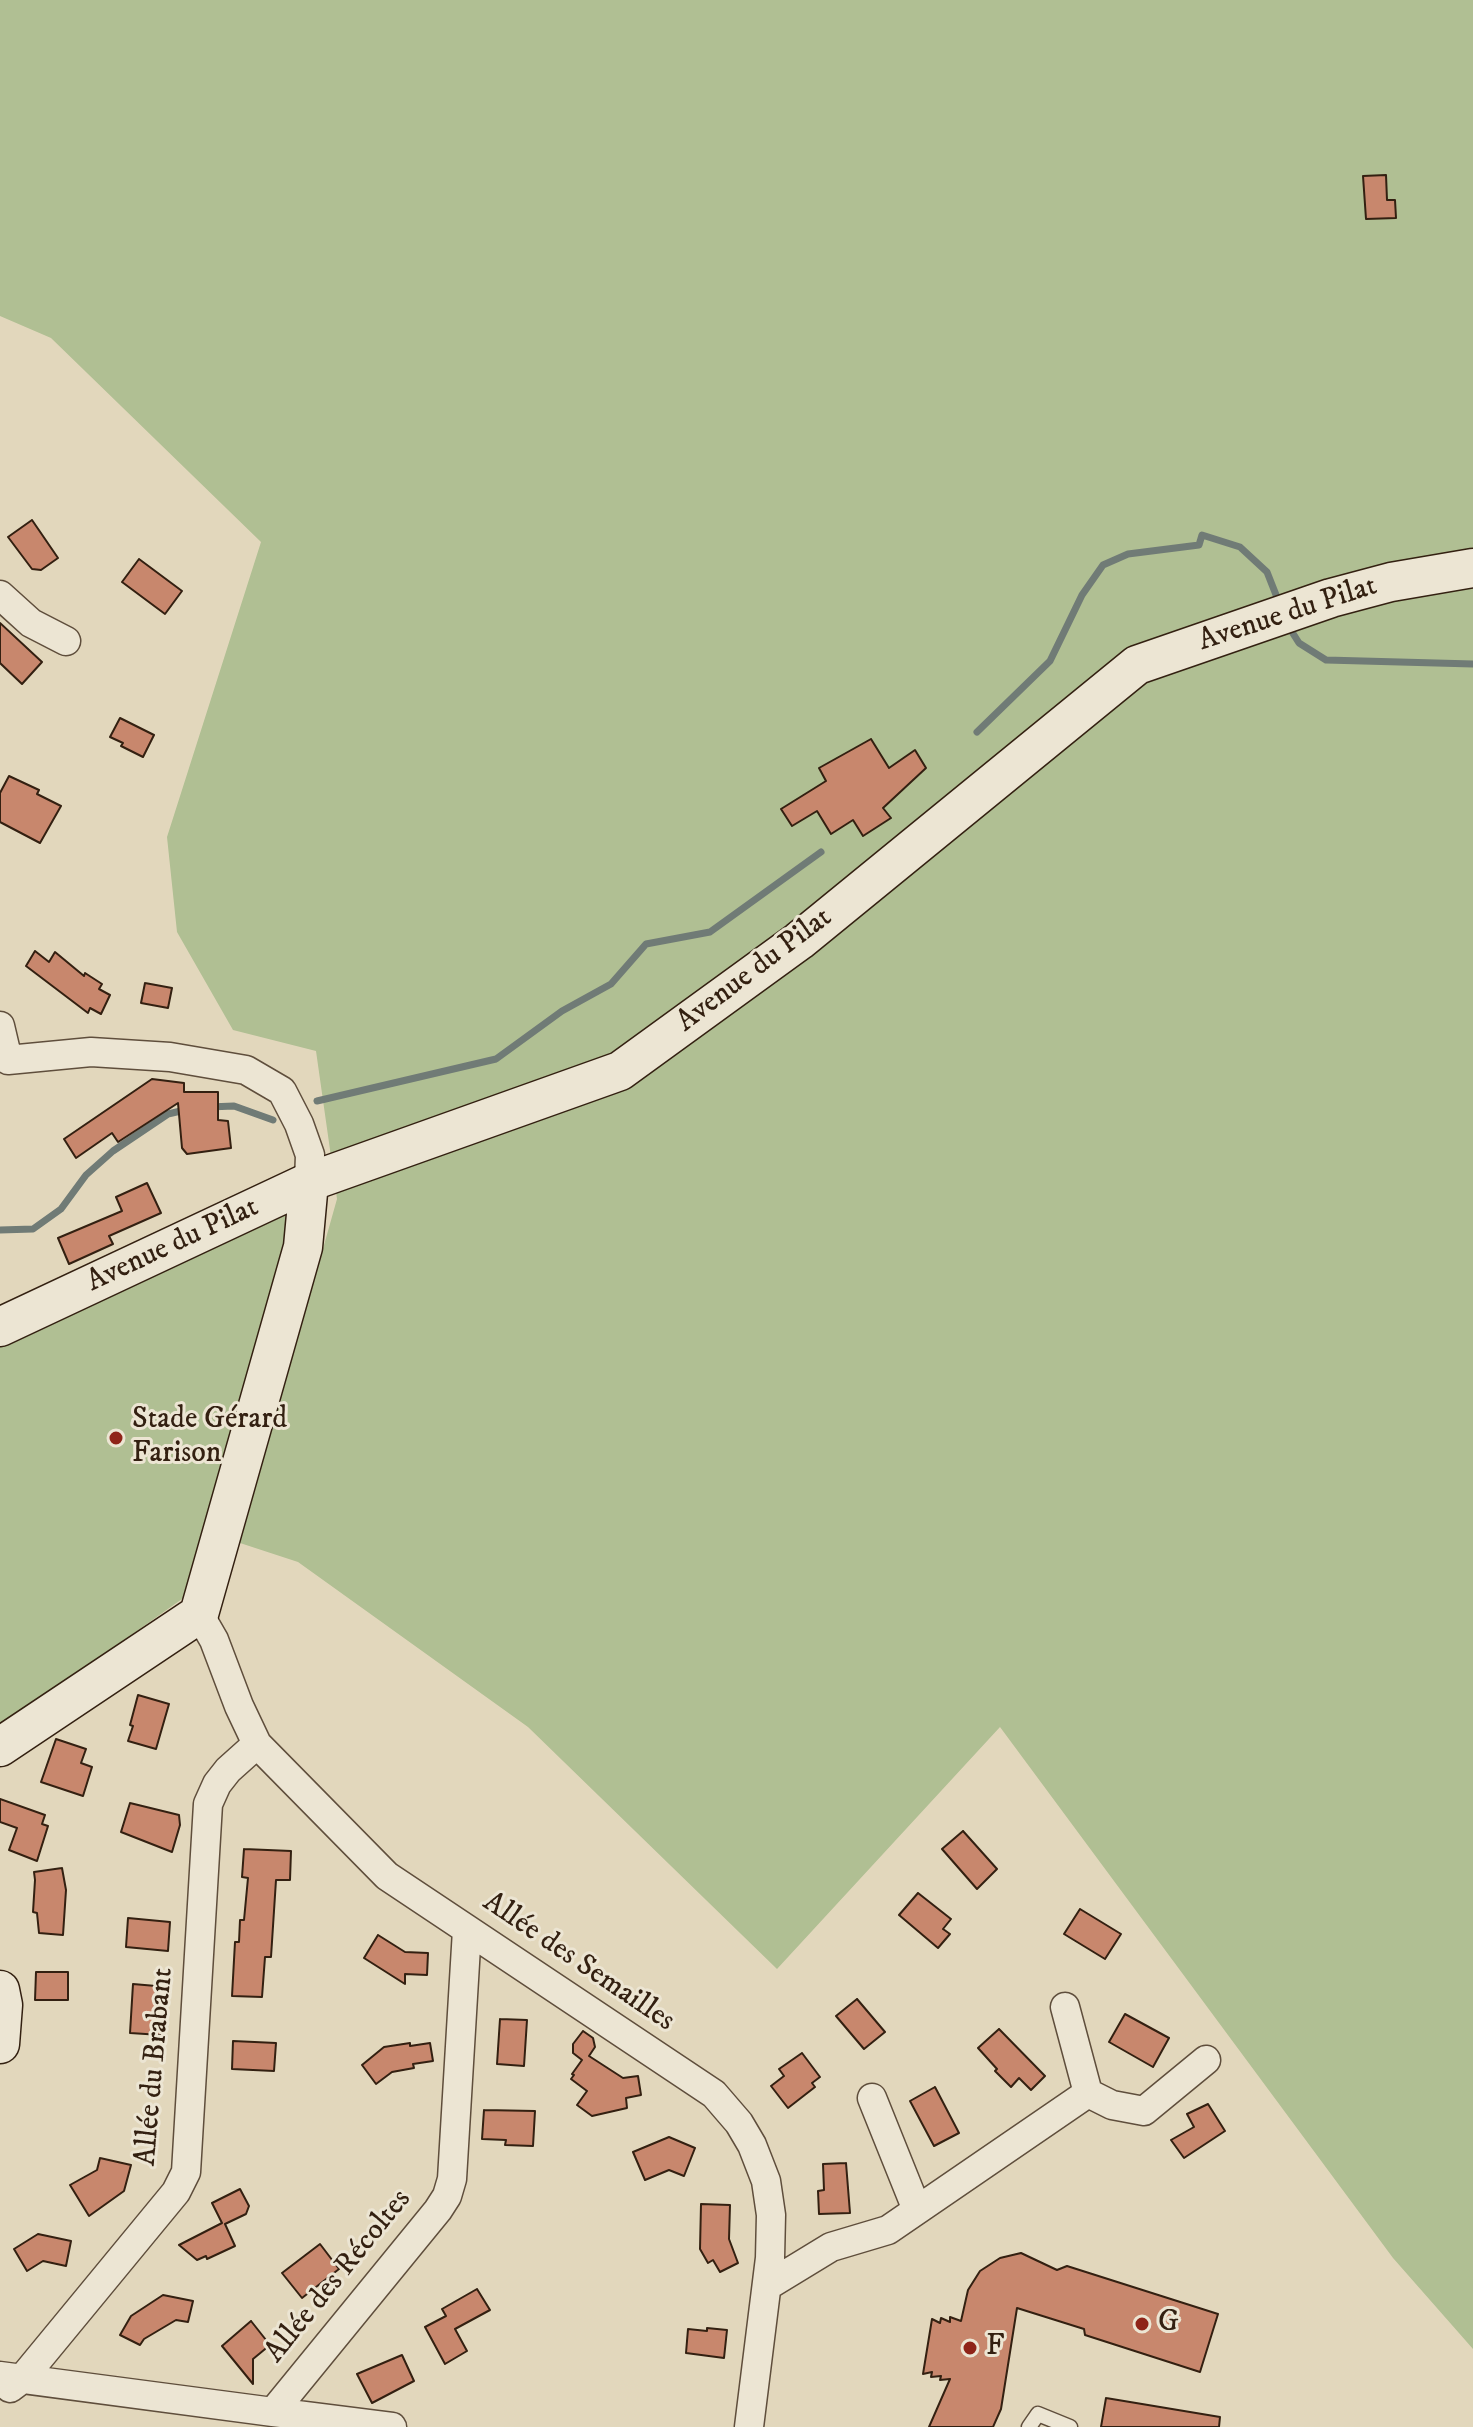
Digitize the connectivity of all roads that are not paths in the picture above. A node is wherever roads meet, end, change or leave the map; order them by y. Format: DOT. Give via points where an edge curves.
graph roads {
  1 [pos="1473,568"];
  2 [pos="0,595"];
  3 [pos="66,641"];
  4 [pos="0,1026"];
  5 [pos="4,1061"];
  6 [pos="309,1182"];
  7 [pos="0,1327"];
  8 [pos="199,1614"];
  9 [pos="257,1744"];
  10 [pos="0,1747"];
  11 [pos="467,1930"];
  12 [pos="0,1990"];
  13 [pos="1065,2007"];
  14 [pos="0,2044"];
  15 [pos="1206,2060"];
  16 [pos="1088,2093"];
  17 [pos="872,2098"];
  18 [pos="917,2210"];
  19 [pos="767,2286"];
  20 [pos="7,2383"];
  21 [pos="273,2412"];
  22 [pos="392,2427"];
  23 [pos="749,2427"];
  24 [pos="1029,2427"];
  25 [pos="1070,2427"];
  1 -- 6 [label="main road, Avenue du Pilat" via="1331,598 1137,665 799,941 620,1071"];
  2 -- 3 [label="street" via="31,623"];
  4 -- 5 [label="street"];
  5 -- 6 [label="street" via="91,1052 170,1057 246,1070 282,1091 310,1155"];
  6 -- 7 [label="main road, Avenue du Pilat"];
  6 -- 8 [label="main road" via="303,1247"];
  8 -- 9 [label="street, Allée des Semailles"];
  8 -- 10 [label="main road"];
  9 -- 11 [label="street, Allée des Semailles" via="387,1876"];
  9 -- 20 [label="street, Allée du Brabant" via="228,1770 208,1804 186,2172 176,2192"];
  11 -- 19 [label="street, Allée des Semailles" via="714,2094 739,2123 766,2181 771,2215"];
  11 -- 21 [label="street, Allée des Récoltes" via="447,2196"];
  12 -- 14 [label="main road"];
  13 -- 16 [label="street"];
  15 -- 16 [label="street" via="1144,2111 1112,2105"];
  16 -- 18 [label="street"];
  17 -- 18 [label="street"];
  18 -- 19 [label="street" via="888,2230 831,2247"];
  19 -- 23 [label="street, Allée des Semailles"];
  20 -- 21 [label="street, Allée des Récoltes"];
  21 -- 22 [label="street"];
  24 -- 25 [label="lane" via="1038,2414"];
}
